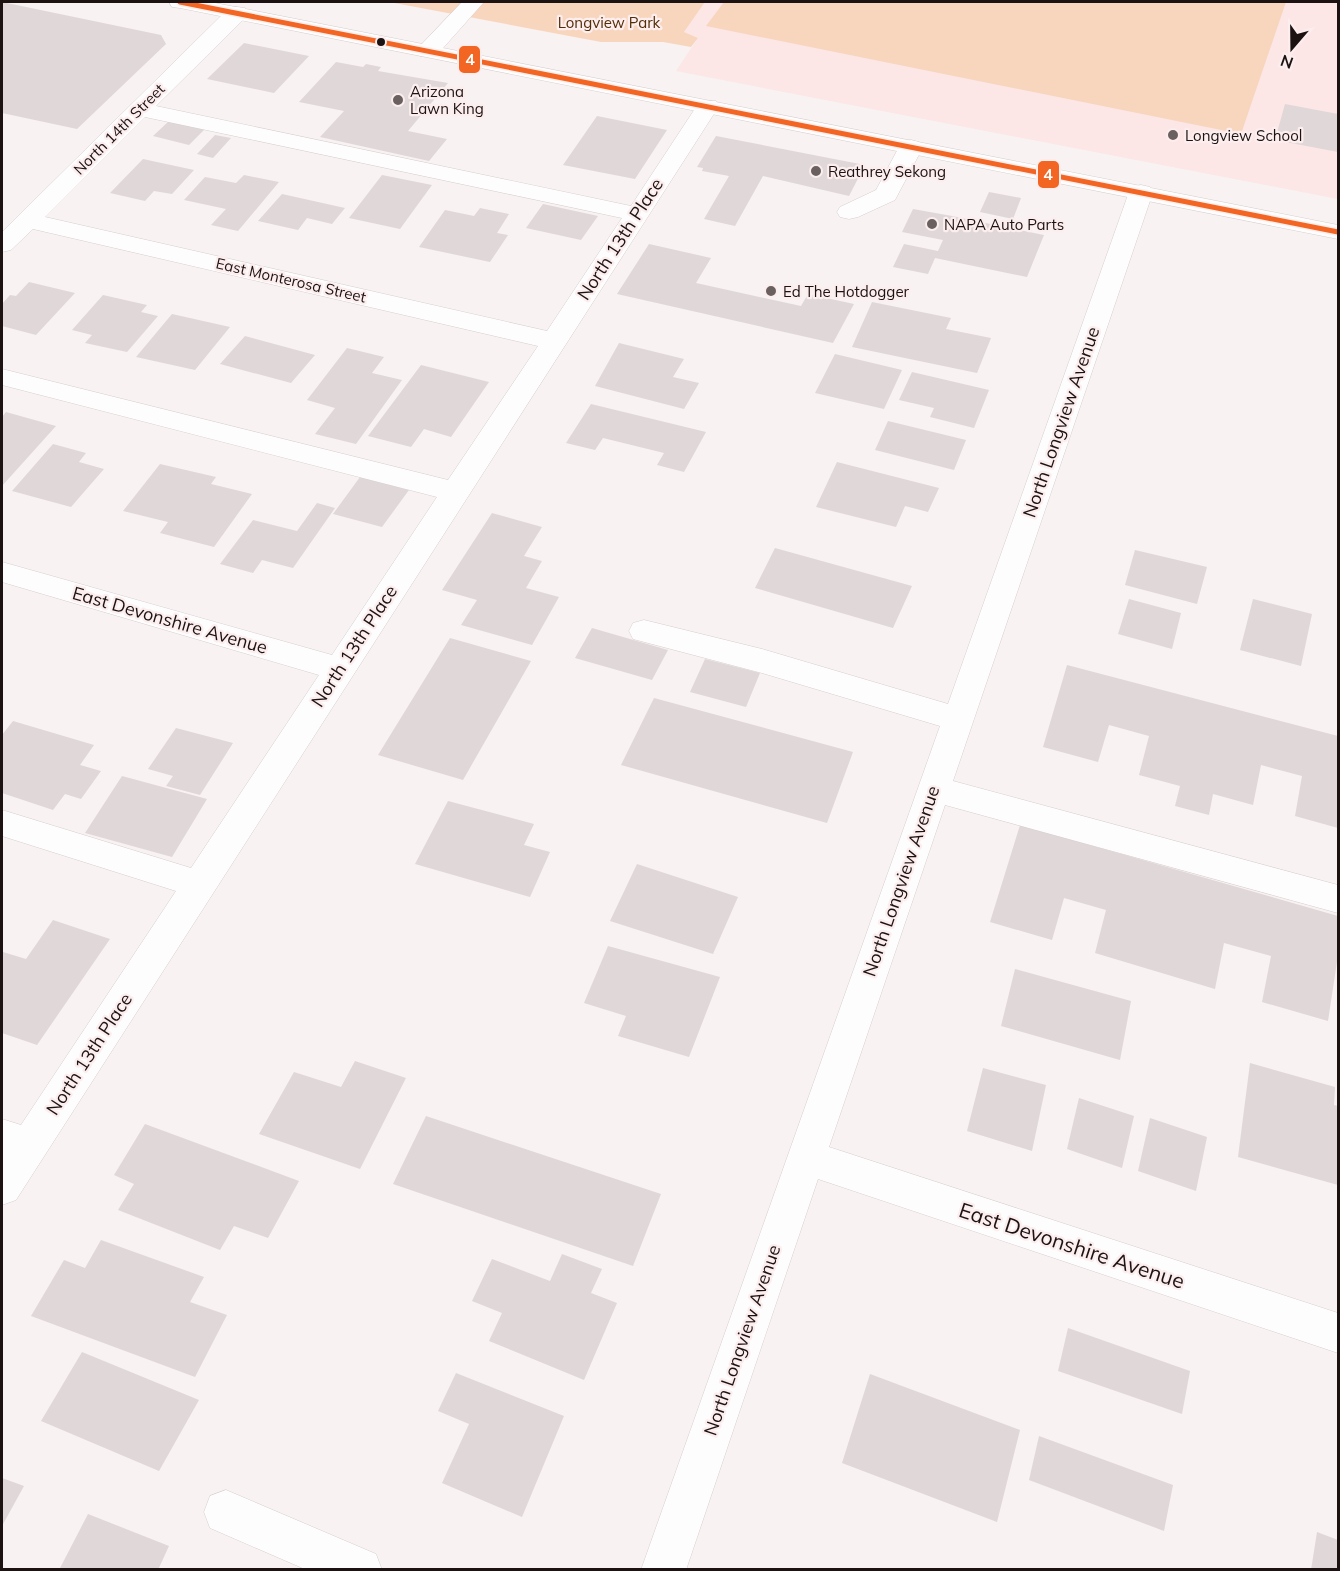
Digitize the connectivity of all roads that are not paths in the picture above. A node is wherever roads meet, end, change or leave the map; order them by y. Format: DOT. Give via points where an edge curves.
graph roads {
  1 [pos="180,2"];
  2 [pos="473,2"];
  3 [pos="237,13"];
  4 [pos="428,51"];
  5 [pos="708,106"];
  6 [pos="140,109"];
  7 [pos="911,147"];
  8 [pos="1141,192"];
  9 [pos="849,212"];
  10 [pos="636,214"];
  11 [pos="27,220"];
  12 [pos="1338,232"];
  13 [pos="2,245"];
  14 [pos="554,341"];
  15 [pos="2,377"];
  16 [pos="457,492"];
  17 [pos="2,572"];
  18 [pos="644,631"];
  19 [pos="339,669"];
  20 [pos="958,718"];
  21 [pos="933,789"];
  22 [pos="2,823"];
  23 [pos="200,885"];
  24 [pos="1338,899"];
  25 [pos="15,1141"];
  26 [pos="806,1157"];
  27 [pos="2,1187"];
  28 [pos="1338,1333"];
  29 [pos="226,1512"];
  30 [pos="360,1569"];
  31 [pos="663,1569"];
  1 -- 3 [label="street"];
  2 -- 4 [label="street"];
  3 -- 4 [label="street"];
  3 -- 6 [label="street, North 14th Street"];
  4 -- 5 [label="street"];
  5 -- 7 [label="street"];
  5 -- 10 [label="street, North 13th Place"];
  6 -- 10 [label="street"];
  6 -- 11 [label="street, North 14th Street"];
  7 -- 8 [label="street"];
  7 -- 9 [label="street" via="886,195"];
  8 -- 12 [label="street"];
  8 -- 20 [label="street, North Longview Avenue"];
  10 -- 14 [label="street, North 13th Place"];
  11 -- 13 [label="street, North 14th Street"];
  11 -- 14 [label="street, East Monterosa Street"];
  14 -- 16 [label="street, North 13th Place"];
  15 -- 16 [label="street"];
  16 -- 19 [label="street, North 13th Place"];
  17 -- 19 [label="street, East Devonshire Avenue"];
  18 -- 20 [label="street"];
  19 -- 23 [label="street, North 13th Place"];
  20 -- 21 [label="street, North Longview Avenue"];
  21 -- 24 [label="street"];
  21 -- 26 [label="street, North Longview Avenue"];
  22 -- 23 [label="street"];
  23 -- 25 [label="street, North 13th Place"];
  25 -- 27 [label="street, North 13th Place"];
  26 -- 28 [label="street, East Devonshire Avenue"];
  26 -- 31 [label="street, North Longview Avenue"];
  29 -- 30 [label="street"];
}
